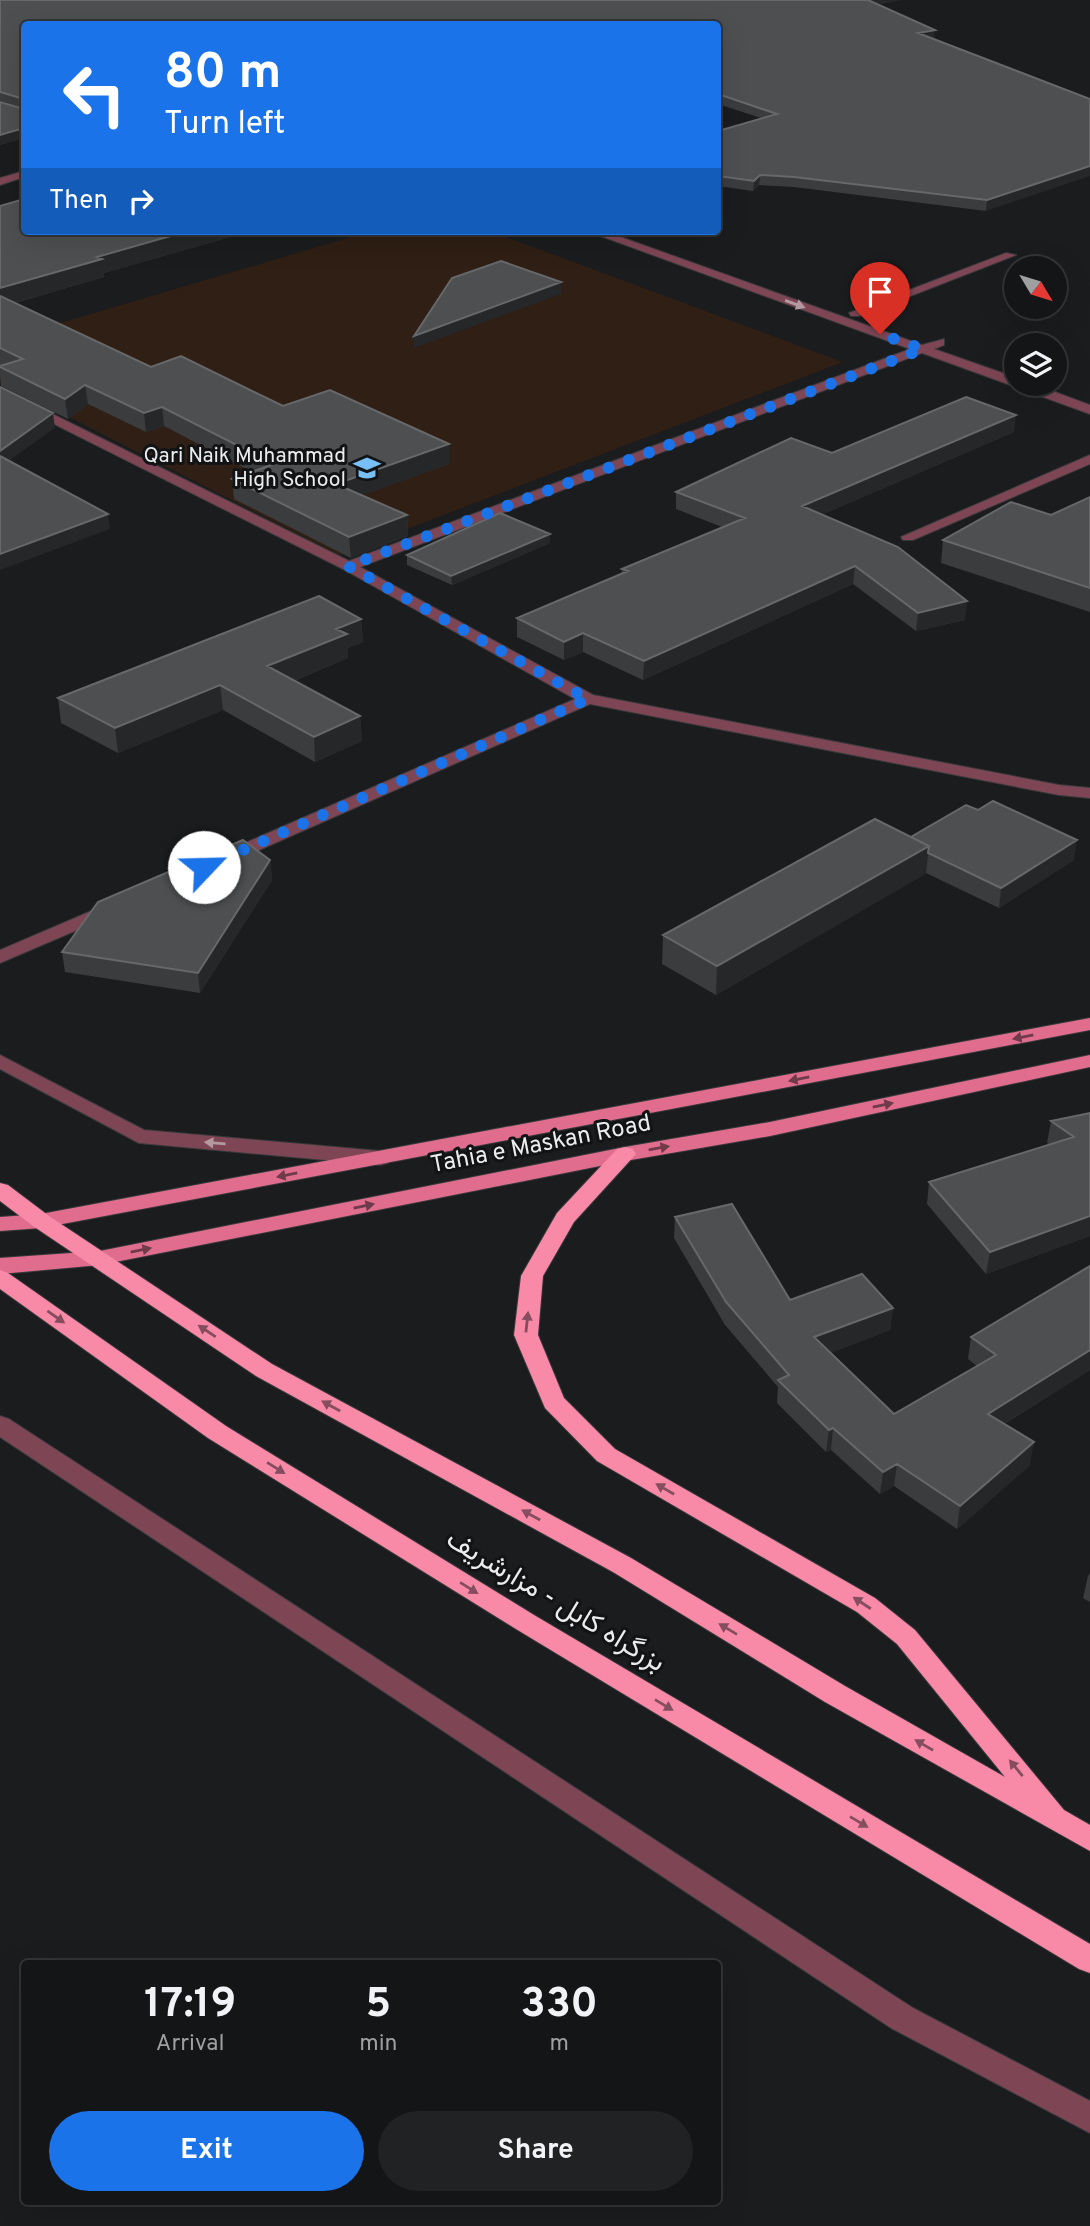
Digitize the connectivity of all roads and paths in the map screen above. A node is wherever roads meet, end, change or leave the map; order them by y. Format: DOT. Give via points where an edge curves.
graph roads {
  1 [pos="21,175"];
  2 [pos="0,182"];
  3 [pos="604,235"];
  4 [pos="636,235"];
  5 [pos="1004,258"];
  6 [pos="855,313"];
  7 [pos="940,342"];
  8 [pos="923,349"];
  9 [pos="1004,365"];
  10 [pos="1004,378"];
  11 [pos="1067,388"];
  12 [pos="0,392"];
  13 [pos="1052,396"];
  14 [pos="1090,396"];
  15 [pos="1090,410"];
  16 [pos="1090,459"];
  17 [pos="908,537"];
  18 [pos="348,566"];
  19 [pos="588,699"];
  20 [pos="1090,793"];
  21 [pos="204,867"];
  22 [pos="128,901"];
  23 [pos="0,957"];
  24 [pos="1090,1024"];
  25 [pos="0,1060"];
  26 [pos="1090,1061"];
  27 [pos="625,1154"];
  28 [pos="380,1157"];
  29 [pos="0,1190"];
  30 [pos="41,1221"];
  31 [pos="0,1224"];
  32 [pos="100,1258"];
  33 [pos="0,1266"];
  34 [pos="0,1278"];
  35 [pos="0,1425"];
  36 [pos="1059,1822"];
  37 [pos="1090,1839"];
  38 [pos="1090,1960"];
  39 [pos="1090,2118"];
  1 -- 2 [label="street"];
  3 -- 8 [label="street, one-way"];
  4 -- 6 [label="street"];
  5 -- 6 [label="street"];
  6 -- 7 [label="street"];
  7 -- 8 [label="street"];
  7 -- 9 [label="street"];
  8 -- 10 [label="street"];
  8 -- 18 [label="street"];
  11 -- 14 [label="street"];
  12 -- 18 [label="street"];
  13 -- 15 [label="street"];
  16 -- 17 [label="street"];
  18 -- 19 [label="street"];
  19 -- 20 [label="street"];
  19 -- 21 [label="street"];
  22 -- 23 [label="street"];
  24 -- 28 [label="main road, Tahia e Maskan Road, one-way"];
  28 -- 25 [label="street, one-way" via="139,1136"];
  27 -- 26 [label="main road, Tahia e Maskan Road, one-way" via="770,1129"];
  32 -- 27 [label="main road, Tahia e Maskan Road, one-way"];
  36 -- 27 [label="highway, one-way" via="906,1637 866,1605 606,1455 554,1402 526,1335 532,1276 565,1218"];
  28 -- 30 [label="main road, Tahia e Maskan Road, one-way"];
  29 -- 30 [label="highway"];
  30 -- 31 [label="main road, Tahia e Maskan Road"];
  30 -- 32 [label="highway"];
  32 -- 33 [label="main road, Tahia e Maskan Road"];
  36 -- 32 [label="highway, one-way" via="622,1565 264,1370"];
  34 -- 38 [label="highway, بزرگراه کابل - مزارشریف, one-way" via="229,1439"];
  35 -- 39 [label="street" via="902,2018"];
  36 -- 37 [label="highway"];
}
